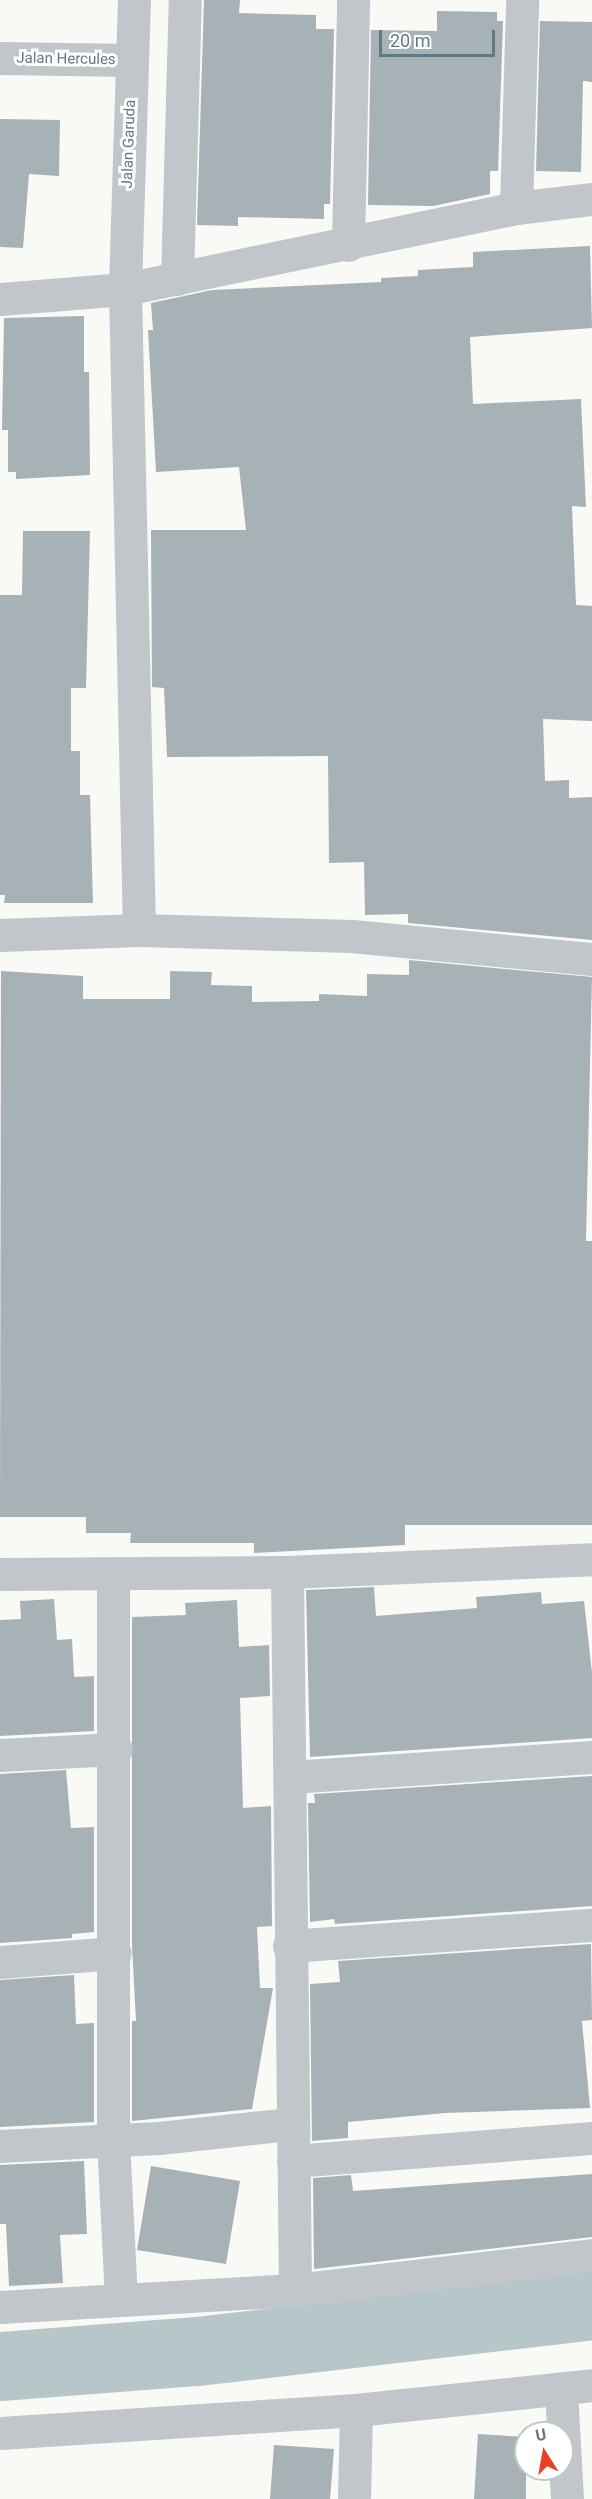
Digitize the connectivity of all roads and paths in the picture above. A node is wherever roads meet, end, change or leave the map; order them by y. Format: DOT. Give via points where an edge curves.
graph roads {
  1 [pos="134,0"];
  2 [pos="185,0"];
  3 [pos="353,0"];
  4 [pos="522,0"];
  5 [pos="0,58"];
  6 [pos="132,60"];
  7 [pos="592,199"];
  8 [pos="516,208"];
  9 [pos="348,245"];
  10 [pos="177,279"];
  11 [pos="125,289"];
  12 [pos="0,299"];
  13 [pos="139,930"];
  14 [pos="0,935"];
  15 [pos="592,959"];
  16 [pos="592,1559"];
  17 [pos="287,1572"];
  18 [pos="0,1574"];
  19 [pos="113,1574"];
  20 [pos="116,1749"];
  21 [pos="0,1755"];
  22 [pos="592,1757"];
  23 [pos="290,1777"];
  24 [pos="592,1926"];
  25 [pos="289,1946"];
  26 [pos="115,1953"];
  27 [pos="0,1962"];
  28 [pos="291,2124"];
  29 [pos="592,2138"];
  30 [pos="113,2141"];
  31 [pos="0,2145"];
  32 [pos="293,2161"];
  33 [pos="592,2255"];
  34 [pos="295,2290"];
  35 [pos="121,2298"];
  36 [pos="0,2307"];
  37 [pos="592,2385"];
  38 [pos="561,2391"];
  39 [pos="356,2410"];
  40 [pos="0,2433"];
  41 [pos="354,2499"];
  42 [pos="567,2499"];
  1 -- 6 [label="street, Jalan Garuda"];
  2 -- 10 [label="street"];
  3 -- 9 [label="street"];
  4 -- 8 [label="street"];
  5 -- 6 [label="street, Jalan Hercules"];
  6 -- 11 [label="street, Jalan Garuda"];
  7 -- 8 [label="street"];
  8 -- 9 [label="street"];
  9 -- 10 [label="street"];
  10 -- 11 [label="street"];
  11 -- 12 [label="street"];
  11 -- 13 [label="street, Jalan Garuda"];
  13 -- 14 [label="street"];
  13 -- 15 [label="street" via="352,936"];
  16 -- 17 [label="street"];
  17 -- 19 [label="street"];
  17 -- 23 [label="street"];
  18 -- 19 [label="street"];
  19 -- 20 [label="street"];
  20 -- 21 [label="street"];
  20 -- 26 [label="street"];
  22 -- 23 [label="street"];
  23 -- 25 [label="street"];
  24 -- 25 [label="street"];
  25 -- 28 [label="street"];
  26 -- 27 [label="street"];
  26 -- 30 [label="street"];
  28 -- 30 [label="street"];
  28 -- 32 [label="street"];
  29 -- 32 [label="street"];
  30 -- 31 [label="street"];
  30 -- 35 [label="street"];
  32 -- 34 [label="street"];
  33 -- 34 [label="street"];
  34 -- 35 [label="street"];
  35 -- 36 [label="street"];
  37 -- 38 [label="street"];
  38 -- 39 [label="street"];
  38 -- 42 [label="street"];
  39 -- 40 [label="street"];
  39 -- 41 [label="street"];
}
